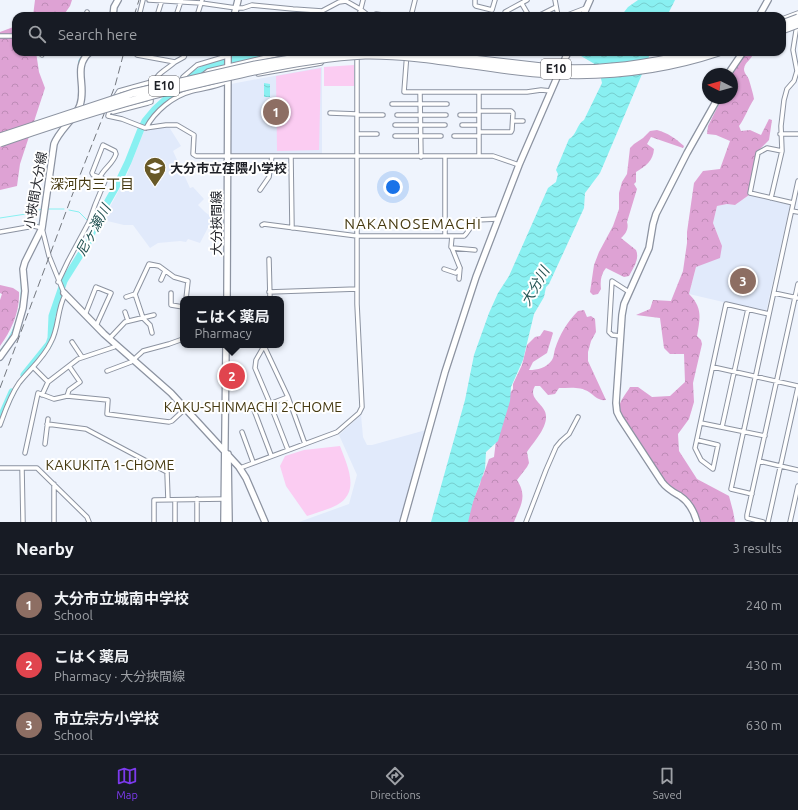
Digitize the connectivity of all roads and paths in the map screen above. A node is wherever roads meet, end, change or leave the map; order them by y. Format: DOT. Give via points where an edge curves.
graph roads {
  1 [pos="118,0"];
  2 [pos="144,0"];
  3 [pos="149,0"];
  4 [pos="238,0"];
  5 [pos="363,0"];
  6 [pos="415,0"];
  7 [pos="475,0"];
  8 [pos="495,0"];
  9 [pos="527,0"];
  10 [pos="555,0"];
  11 [pos="590,0"];
  12 [pos="768,0"];
  13 [pos="162,1"];
  14 [pos="181,1"];
  15 [pos="201,1"];
  16 [pos="522,4"];
  17 [pos="556,7"];
  18 [pos="236,8"];
  19 [pos="586,8"];
  20 [pos="360,9"];
  21 [pos="113,12"];
  22 [pos="140,12"];
  23 [pos="158,12"];
  24 [pos="177,12"];
  25 [pos="198,12"];
  26 [pos="235,12"];
  27 [pos="360,12"];
  28 [pos="364,12"];
  29 [pos="412,12"];
  30 [pos="505,12"];
  31 [pos="527,12"];
  32 [pos="546,12"];
  33 [pos="557,12"];
  34 [pos="576,12"];
  35 [pos="584,12"];
  36 [pos="761,12"];
  37 [pos="798,15"];
  38 [pos="786,18"];
  39 [pos="786,22"];
  40 [pos="797,28"];
  41 [pos="786,29"];
  42 [pos="0,36"];
  43 [pos="12,36"];
  44 [pos="85,56"];
  45 [pos="146,56"];
  46 [pos="184,56"];
  47 [pos="222,56"];
  48 [pos="228,56"];
  49 [pos="271,56"];
  50 [pos="308,56"];
  51 [pos="324,56"];
  52 [pos="357,56"];
  53 [pos="360,56"];
  54 [pos="360,56"];
  55 [pos="395,56"];
  56 [pos="395,56"];
  57 [pos="407,56"];
  58 [pos="446,56"];
  59 [pos="566,56"];
  60 [pos="681,56"];
  61 [pos="704,56"];
  62 [pos="739,56"];
  63 [pos="175,62"];
  64 [pos="227,66"];
  65 [pos="732,68"];
  66 [pos="183,77"];
  67 [pos="162,79"];
  68 [pos="154,81"];
  69 [pos="227,82"];
  70 [pos="796,82"];
  71 [pos="190,91"];
  72 [pos="551,91"];
  73 [pos="420,92"];
  74 [pos="479,92"];
  75 [pos="392,104"];
  76 [pos="420,104"];
  77 [pos="447,104"];
  78 [pos="715,104"];
  79 [pos="110,110"];
  80 [pos="330,113"];
  81 [pos="479,113"];
  82 [pos="357,114"];
  83 [pos="383,115"];
  84 [pos="397,115"];
  85 [pos="421,115"];
  86 [pos="446,115"];
  87 [pos="460,115"];
  88 [pos="513,121"];
  89 [pos="523,121"];
  90 [pos="395,125"];
  91 [pos="421,125"];
  92 [pos="445,125"];
  93 [pos="462,125"];
  94 [pos="479,125"];
  95 [pos="146,128"];
  96 [pos="357,134"];
  97 [pos="377,134"];
  98 [pos="479,134"];
  99 [pos="780,134"];
  100 [pos="798,134"];
  101 [pos="395,136"];
  102 [pos="421,136"];
  103 [pos="442,136"];
  104 [pos="454,136"];
  105 [pos="0,137"];
  106 [pos="0,143"];
  107 [pos="782,152"];
  108 [pos="227,156"];
  109 [pos="272,156"];
  110 [pos="291,156"];
  111 [pos="357,156"];
  112 [pos="445,156"];
  113 [pos="479,156"];
  114 [pos="421,157"];
  115 [pos="519,165"];
  116 [pos="100,177"];
  117 [pos="798,181"];
  118 [pos="260,190"];
  119 [pos="771,198"];
  120 [pos="793,203"];
  121 [pos="792,211"];
  122 [pos="798,212"];
  123 [pos="498,219"];
  124 [pos="262,225"];
  125 [pos="42,228"];
  126 [pos="292,228"];
  127 [pos="0,232"];
  128 [pos="357,236"];
  129 [pos="445,236"];
  130 [pos="452,236"];
  131 [pos="452,248"];
  132 [pos="475,250"];
  133 [pos="269,259"];
  134 [pos="460,268"];
  135 [pos="444,269"];
  136 [pos="165,271"];
  137 [pos="459,279"];
  138 [pos="161,280"];
  139 [pos="59,282"];
  140 [pos="798,284"];
  141 [pos="357,289"];
  142 [pos="269,292"];
  143 [pos="629,292"];
  144 [pos="171,293"];
  145 [pos="774,293"];
  146 [pos="64,294"];
  147 [pos="135,294"];
  148 [pos="186,296"];
  149 [pos="226,296"];
  150 [pos="270,296"];
  151 [pos="126,297"];
  152 [pos="796,298"];
  153 [pos="180,306"];
  154 [pos="748,309"];
  155 [pos="125,312"];
  156 [pos="769,314"];
  157 [pos="85,315"];
  158 [pos="154,315"];
  159 [pos="143,318"];
  160 [pos="128,321"];
  161 [pos="96,326"];
  162 [pos="152,333"];
  163 [pos="620,336"];
  164 [pos="109,339"];
  165 [pos="180,340"];
  166 [pos="72,342"];
  167 [pos="116,345"];
  168 [pos="226,348"];
  169 [pos="263,348"];
  170 [pos="265,348"];
  171 [pos="0,357"];
  172 [pos="82,357"];
  173 [pos="134,360"];
  174 [pos="69,366"];
  175 [pos="33,367"];
  176 [pos="713,367"];
  177 [pos="107,371"];
  178 [pos="734,372"];
  179 [pos="755,376"];
  180 [pos="777,381"];
  181 [pos="48,382"];
  182 [pos="798,386"];
  183 [pos="42,395"];
  184 [pos="67,396"];
  185 [pos="288,398"];
  186 [pos="270,404"];
  187 [pos="186,408"];
  188 [pos="578,418"];
  189 [pos="48,419"];
  190 [pos="701,422"];
  191 [pos="47,424"];
  192 [pos="0,425"];
  193 [pos="722,427"];
  194 [pos="242,432"];
  195 [pos="743,432"];
  196 [pos="765,436"];
  197 [pos="697,440"];
  198 [pos="45,444"];
  199 [pos="305,444"];
  200 [pos="288,450"];
  201 [pos="25,453"];
  202 [pos="226,453"];
  203 [pos="271,456"];
  204 [pos="759,461"];
  205 [pos="254,462"];
  206 [pos="781,466"];
  207 [pos="0,468"];
  208 [pos="22,468"];
  209 [pos="240,468"];
  210 [pos="798,470"];
  211 [pos="54,484"];
  212 [pos="798,486"];
  213 [pos="752,494"];
  214 [pos="197,499"];
  215 [pos="227,499"];
  216 [pos="168,500"];
  217 [pos="175,500"];
  218 [pos="22,522"];
  219 [pos="54,522"];
  220 [pos="89,522"];
  221 [pos="154,522"];
  222 [pos="175,522"];
  223 [pos="197,522"];
  224 [pos="224,522"];
  225 [pos="229,522"];
  226 [pos="265,522"];
  227 [pos="403,522"];
  228 [pos="526,522"];
  229 [pos="697,522"];
  230 [pos="763,522"];
  231 [pos="768,522"];
  232 [pos="790,522"];
  1 -- 21 [label="street"];
  2 -- 22 [label="street"];
  3 -- 13 [label="street"];
  4 -- 18 [label="street"];
  5 -- 20 [label="street"];
  6 -- 29 [label="street"];
  7 -- 8 [label="street" via="476,6 492,10"];
  9 -- 16 [label="street"];
  10 -- 17 [label="street"];
  11 -- 19 [label="street"];
  12 -- 36 [label="street"];
  13 -- 14 [label="street"];
  13 -- 23 [label="street"];
  14 -- 15 [label="street"];
  14 -- 24 [label="street"];
  15 -- 18 [label="street"];
  15 -- 25 [label="street"];
  16 -- 30 [label="street"];
  16 -- 31 [label="street"];
  17 -- 32 [label="street"];
  17 -- 33 [label="street"];
  18 -- 20 [label="street" via="252,5 322,10 346,1"];
  18 -- 26 [label="street"];
  19 -- 34 [label="street"];
  19 -- 35 [label="street"];
  20 -- 27 [label="street"];
  20 -- 28 [label="street"];
  37 -- 38 [label="street"];
  37 -- 39 [label="highway, bridge"];
  37 -- 40 [label="street"];
  40 -- 41 [label="highway, bridge"];
  40 -- 70 [label="street" via="793,50 797,71"];
  42 -- 43 [label="street"];
  44 -- 125 [label="street, 小挾間大分線" via="80,65 83,90 80,105 54,144"];
  45 -- 63 [label="street"];
  46 -- 63 [label="street"];
  47 -- 66 [label="street" via="197,65"];
  48 -- 64 [label="street, 大分挾間線"];
  49 -- 64 [label="street"];
  50 -- 105 [label="highway, E10, bridge" via="255,65 148,90"];
  51 -- 69 [label="street" via="321,63 232,78"];
  52 -- 82 [label="street"];
  53 -- 56 [label="highway, E10, bridge"];
  54 -- 106 [label="highway, E10, bridge" via="256,70 158,93"];
  55 -- 61 [label="highway, E10, bridge" via="525,72 587,74 631,72"];
  57 -- 73 [label="street" via="404,92"];
  58 -- 60 [label="highway, E10, bridge" via="573,69 642,65"];
  59 -- 72 [label="street"];
  62 -- 65 [label="street"];
  63 -- 68 [label="street"];
  64 -- 69 [label="street, 大分挾間線"];
  64 -- 71 [label="street" via="203,74"];
  67 -- 68 [label="street"];
  68 -- 79 [label="street" via="118,91"];
  68 -- 79 [label="street" via="150,103 113,112"];
  69 -- 71 [label="street"];
  69 -- 108 [label="street, 大分挾間線"];
  70 -- 99 [label="street" via="788,89 784,99"];
  71 -- 95 [label="street" via="172,99"];
  72 -- 74 [label="street"];
  72 -- 115 [label="street"];
  73 -- 74 [label="street"];
  73 -- 76 [label="street"];
  74 -- 81 [label="street"];
  75 -- 76 [label="street"];
  76 -- 77 [label="street"];
  76 -- 85 [label="street"];
  78 -- 143 [label="street" via="689,148 658,211 649,248"];
  79 -- 95 [label="street" via="108,116"];
  80 -- 82 [label="street"];
  81 -- 87 [label="street"];
  81 -- 88 [label="street" via="511,111"];
  81 -- 94 [label="street"];
  82 -- 83 [label="street"];
  82 -- 96 [label="street"];
  84 -- 85 [label="street"];
  85 -- 86 [label="street"];
  85 -- 91 [label="street"];
  88 -- 89 [label="street"];
  88 -- 98 [label="street" via="511,132"];
  90 -- 91 [label="street"];
  91 -- 92 [label="street"];
  91 -- 102 [label="street"];
  93 -- 94 [label="street"];
  94 -- 98 [label="street"];
  95 -- 108 [label="street" via="177,126 194,135 193,154 196,156"];
  96 -- 97 [label="street"];
  96 -- 111 [label="street"];
  98 -- 104 [label="street"];
  98 -- 113 [label="street"];
  99 -- 100 [label="street"];
  99 -- 107 [label="street"];
  101 -- 102 [label="street"];
  102 -- 103 [label="street"];
  102 -- 114 [label="street"];
  107 -- 119 [label="street"];
  107 -- 119 [label="street" via="767,148 758,153 750,193"];
  108 -- 109 [label="street"];
  108 -- 149 [label="street, 大分挾間線"];
  109 -- 110 [label="street"];
  109 -- 118 [label="street" via="269,177"];
  110 -- 111 [label="street"];
  110 -- 126 [label="street"];
  111 -- 114 [label="street"];
  111 -- 128 [label="street"];
  112 -- 113 [label="street"];
  112 -- 114 [label="street"];
  112 -- 129 [label="street"];
  113 -- 115 [label="street" via="493,156"];
  115 -- 123 [label="street"];
  116 -- 116 [label="street" via="92,173 103,145 116,154"];
  116 -- 139 [label="street" via="105,181 89,222"];
  117 -- 120 [label="street"];
  119 -- 120 [label="street"];
  120 -- 121 [label="street"];
  121 -- 122 [label="street"];
  121 -- 145 [label="street"];
  123 -- 130 [label="street" via="477,220 465,236"];
  123 -- 227 [label="street" via="454,344"];
  124 -- 126 [label="street"];
  125 -- 127 [label="street" via="34,226"];
  125 -- 139 [label="street"];
  125 -- 171 [label="street, 小挾間大分線" via="24,264 24,299 16,332"];
  126 -- 128 [label="street"];
  128 -- 129 [label="street"];
  128 -- 141 [label="street"];
  129 -- 130 [label="street"];
  130 -- 131 [label="street"];
  131 -- 132 [label="street"];
  131 -- 134 [label="street"];
  133 -- 142 [label="street"];
  134 -- 135 [label="street" via="456,273"];
  134 -- 137 [label="street"];
  136 -- 138 [label="street"];
  136 -- 147 [label="street" via="157,265 149,264"];
  136 -- 148 [label="street" via="188,281"];
  139 -- 146 [label="street"];
  140 -- 152 [label="street"];
  141 -- 142 [label="street"];
  141 -- 199 [label="street" via="361,409 339,431"];
  142 -- 150 [label="street"];
  143 -- 163 [label="street" via="624,304"];
  143 -- 163 [label="street" via="612,281 609,332 612,336"];
  144 -- 153 [label="street" via="171,305"];
  145 -- 152 [label="street"];
  145 -- 156 [label="street"];
  146 -- 157 [label="street"];
  146 -- 175 [label="street" via="52,341"];
  147 -- 151 [label="street"];
  147 -- 159 [label="street"];
  152 -- 180 [label="street"];
  154 -- 156 [label="street"];
  154 -- 176 [label="street" via="726,304"];
  154 -- 178 [label="street"];
  155 -- 160 [label="street"];
  156 -- 179 [label="street"];
  157 -- 161 [label="street"];
  157 -- 161 [label="street" via="96,286 111,293"];
  158 -- 159 [label="street"];
  159 -- 160 [label="street"];
  159 -- 162 [label="street" via="150,325"];
  160 -- 164 [label="street" via="124,322"];
  161 -- 164 [label="street"];
  163 -- 229 [label="street" via="616,403 618,415 664,484 687,502"];
  164 -- 167 [label="street"];
  165 -- 173 [label="street" via="145,350"];
  166 -- 172 [label="street"];
  167 -- 172 [label="street"];
  167 -- 173 [label="street"];
  168 -- 202 [label="street"];
  169 -- 186 [label="street" via="255,368"];
  170 -- 185 [label="street"];
  172 -- 174 [label="street"];
  173 -- 177 [label="street"];
  173 -- 187 [label="street"];
  174 -- 181 [label="street"];
  174 -- 184 [label="street" via="80,382 69,390"];
  175 -- 181 [label="street"];
  175 -- 192 [label="street" via="12,395"];
  176 -- 178 [label="street"];
  176 -- 190 [label="street"];
  178 -- 179 [label="street"];
  178 -- 193 [label="street"];
  179 -- 180 [label="street"];
  179 -- 195 [label="street"];
  180 -- 182 [label="street"];
  180 -- 196 [label="street"];
  181 -- 183 [label="street"];
  182 -- 206 [label="street"];
  183 -- 184 [label="street" via="54,399"];
  183 -- 201 [label="street" via="38,393 37,396"];
  184 -- 187 [label="street" via="108,400 107,414 171,422"];
  185 -- 186 [label="street"];
  185 -- 199 [label="street"];
  186 -- 200 [label="street"];
  186 -- 203 [label="street" via="254,411"];
  187 -- 202 [label="street"];
  188 -- 228 [label="street" via="569,434 556,447"];
  189 -- 191 [label="street"];
  190 -- 193 [label="street"];
  190 -- 197 [label="street"];
  191 -- 198 [label="street"];
  191 -- 216 [label="street" via="86,429 167,472"];
  193 -- 195 [label="street"];
  194 -- 205 [label="street"];
  195 -- 196 [label="street"];
  195 -- 213 [label="street" via="731,489"];
  196 -- 204 [label="street"];
  197 -- 197 [label="street" via="696,448 701,460 713,468 718,445"];
  199 -- 200 [label="street"];
  200 -- 203 [label="street"];
  202 -- 209 [label="street"];
  202 -- 215 [label="street"];
  203 -- 205 [label="street"];
  204 -- 206 [label="street"];
  204 -- 213 [label="street"];
  205 -- 209 [label="street"];
  206 -- 210 [label="street"];
  206 -- 231 [label="street"];
  207 -- 208 [label="street"];
  208 -- 211 [label="street" via="37,468"];
  208 -- 218 [label="street"];
  209 -- 226 [label="street"];
  211 -- 219 [label="street"];
  211 -- 220 [label="street"];
  212 -- 232 [label="street"];
  213 -- 230 [label="street" via="748,518"];
  214 -- 215 [label="street"];
  214 -- 217 [label="street"];
  214 -- 223 [label="street"];
  215 -- 224 [label="street"];
  215 -- 225 [label="street"];
  216 -- 217 [label="street"];
  216 -- 221 [label="street" via="154,500"];
  217 -- 222 [label="street"];
}
